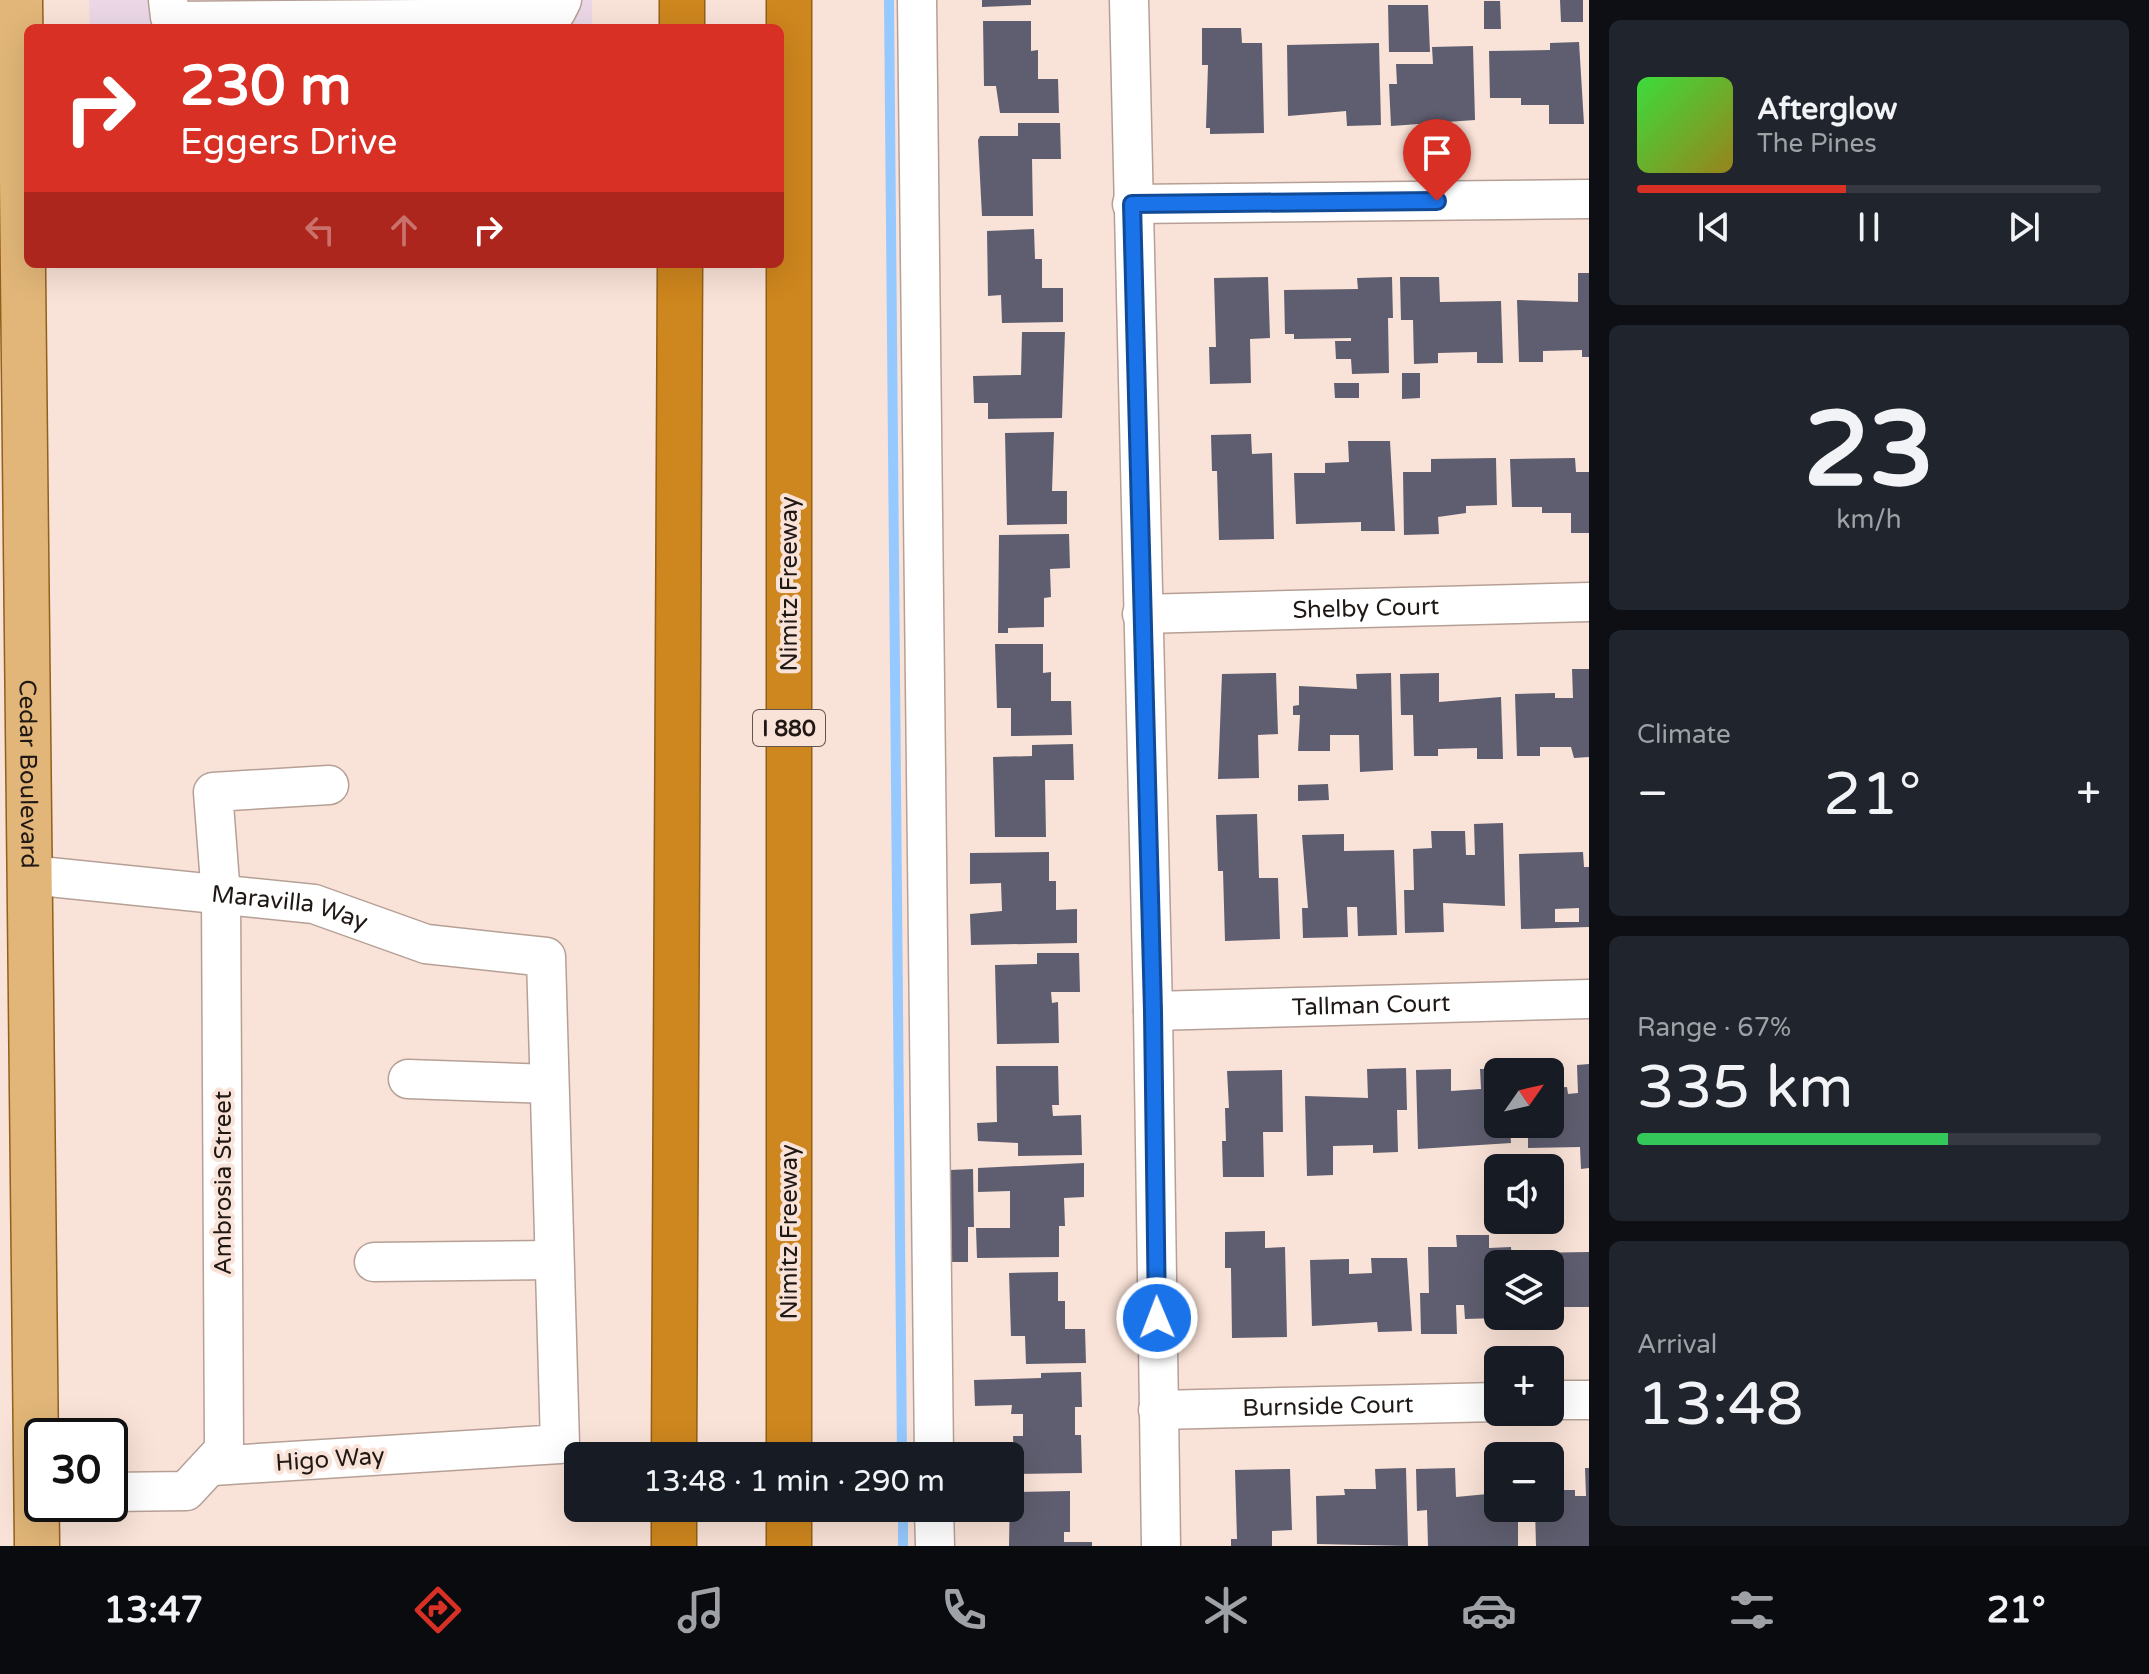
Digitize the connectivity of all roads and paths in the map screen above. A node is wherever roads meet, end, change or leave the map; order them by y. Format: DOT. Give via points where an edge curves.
graph roads {
  1 [pos="20,0"];
  2 [pos="168,0"];
  3 [pos="562,0"];
  4 [pos="682,0"];
  5 [pos="789,0"];
  6 [pos="917,0"];
  7 [pos="1129,0"];
  8 [pos="682,24"];
  9 [pos="11,56"];
  10 [pos="1589,199"];
  11 [pos="1132,204"];
  12 [pos="680,268"];
  13 [pos="12,332"];
  14 [pos="1589,602"];
  15 [pos="14,604"];
  16 [pos="1142,614"];
  17 [pos="329,785"];
  18 [pos="30,875"];
  19 [pos="221,896"];
  20 [pos="1589,999"];
  21 [pos="1153,1011"];
  22 [pos="408,1079"];
  23 [pos="549,1084"];
  24 [pos="554,1260"];
  25 [pos="374,1262"];
  26 [pos="1564,1400"];
  27 [pos="1589,1400"];
  28 [pos="1484,1402"];
  29 [pos="1158,1410"];
  30 [pos="38,1418"];
  31 [pos="674,1442"];
  32 [pos="789,1442"];
  33 [pos="934,1442"];
  34 [pos="213,1466"];
  35 [pos="128,1492"];
  36 [pos="38,1522"];
  37 [pos="674,1522"];
  38 [pos="789,1522"];
  39 [pos="934,1522"];
  40 [pos="37,1546"];
  41 [pos="674,1546"];
  42 [pos="789,1546"];
  43 [pos="935,1546"];
  44 [pos="1161,1546"];
  1 -- 9 [label="main road, Cedar Boulevard"];
  2 -- 3 [label="street" via="174,21 546,18"];
  4 -- 8 [label="highway"];
  5 -- 32 [label="highway, Nimitz Freeway / I 880"];
  6 -- 33 [label="street"];
  7 -- 11 [label="street"];
  9 -- 13 [label="main road, Cedar Boulevard"];
  10 -- 11 [label="street"];
  11 -- 16 [label="street"];
  12 -- 31 [label="highway"];
  13 -- 15 [label="main road, Cedar Boulevard"];
  14 -- 16 [label="street, Shelby Court"];
  15 -- 18 [label="main road, Cedar Boulevard"];
  16 -- 21 [label="street"];
  17 -- 19 [label="street, Ambrosia Street" via="213,792"];
  18 -- 19 [label="street, Maravilla Way"];
  18 -- 30 [label="main road, Cedar Boulevard"];
  19 -- 23 [label="street, Maravilla Way" via="314,904 426,944 546,957"];
  19 -- 34 [label="street, Ambrosia Street" via="224,1450"];
  20 -- 21 [label="street, Tallman Court"];
  21 -- 29 [label="street"];
  22 -- 23 [label="street"];
  23 -- 24 [label="street"];
  24 -- 25 [label="street"];
  24 -- 34 [label="street, Higo Way" via="560,1444"];
  26 -- 27 [label="street"];
  28 -- 29 [label="street, Burnside Court"];
  29 -- 44 [label="street"];
  34 -- 35 [label="street" via="186,1491"];
  36 -- 40 [label="main road, Cedar Boulevard"];
  37 -- 41 [label="highway"];
  38 -- 42 [label="highway"];
  39 -- 43 [label="street"];
}
